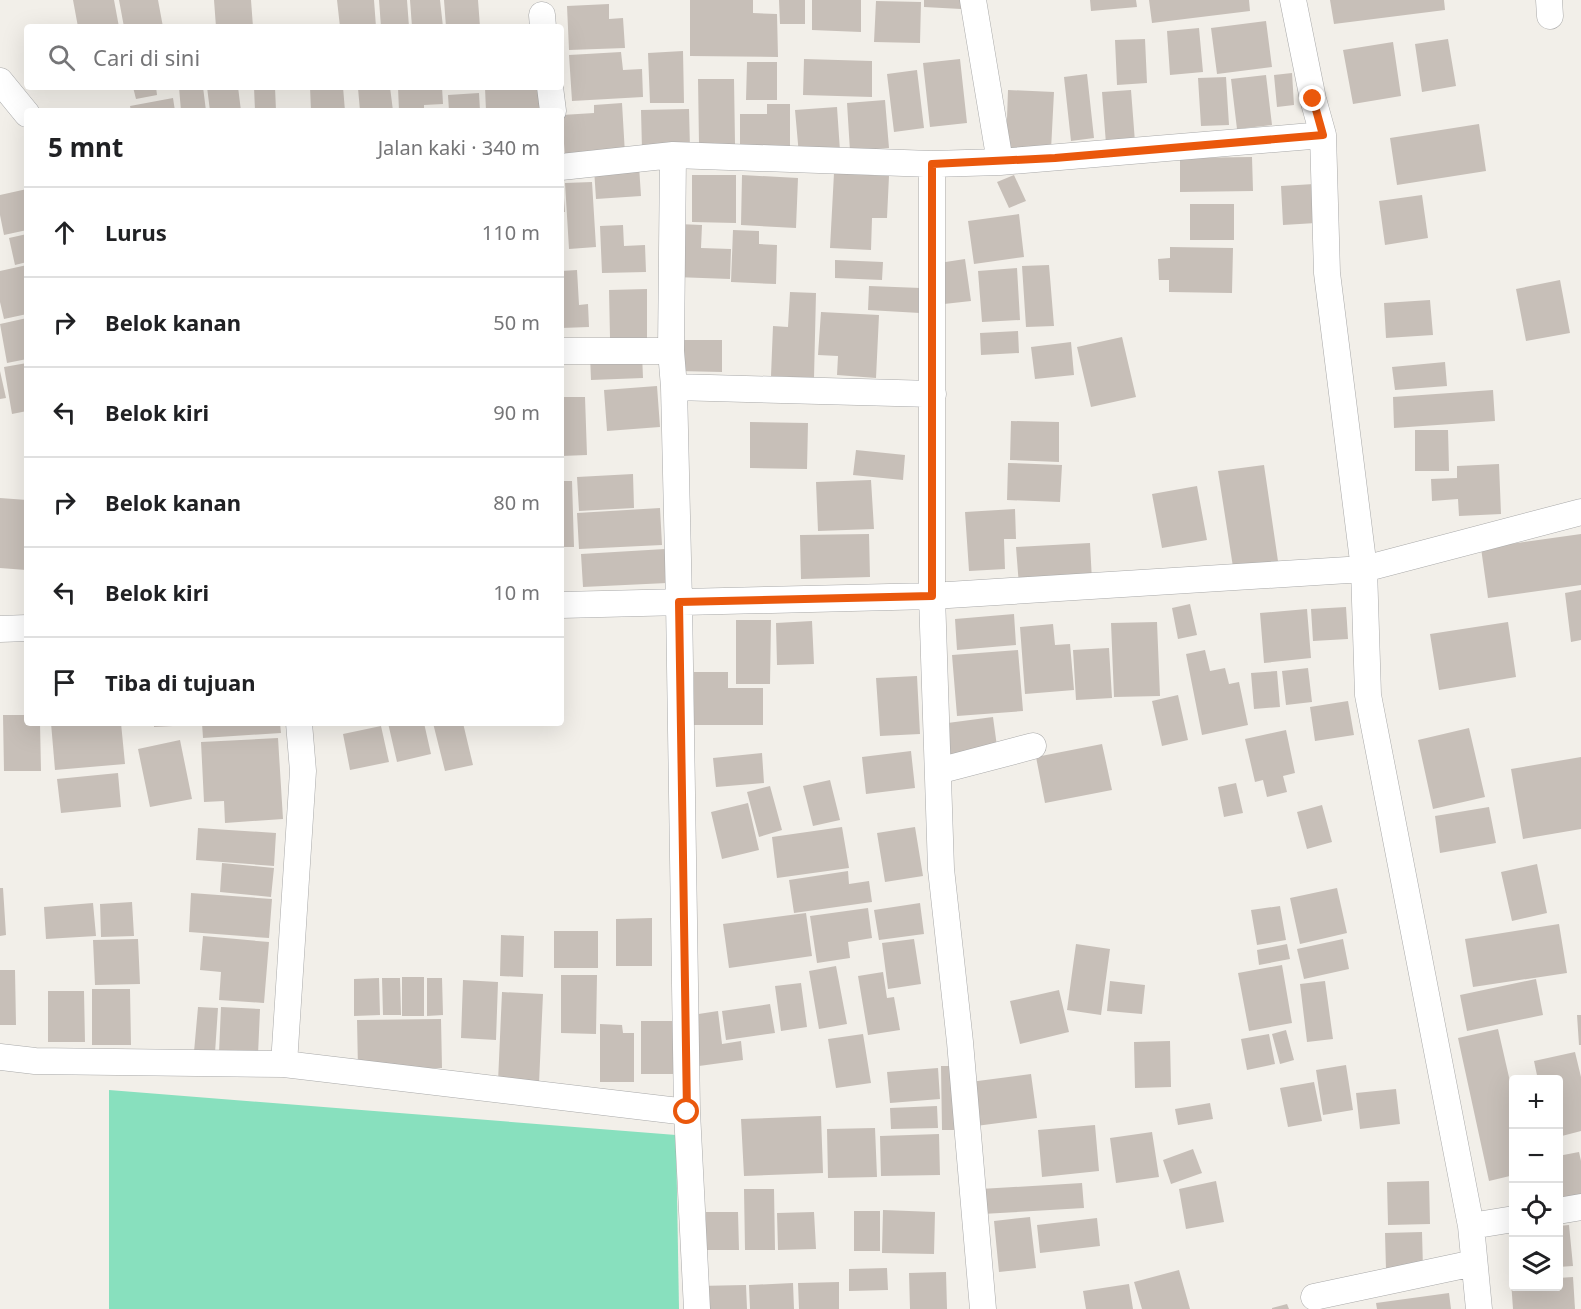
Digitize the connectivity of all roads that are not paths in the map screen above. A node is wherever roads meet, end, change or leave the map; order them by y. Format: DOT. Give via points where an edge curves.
graph roads {
  1 [pos="973,0"];
  2 [pos="1293,0"];
  3 [pos="0,81"];
  4 [pos="550,90"];
  5 [pos="553,108"];
  6 [pos="24,110"];
  7 [pos="1323,135"];
  8 [pos="673,155"];
  9 [pos="1000,162"];
  10 [pos="932,164"];
  11 [pos="564,167"];
  12 [pos="564,351"];
  13 [pos="671,351"];
  14 [pos="674,387"];
  15 [pos="933,394"];
  16 [pos="1581,512"];
  17 [pos="1364,569"];
  18 [pos="932,596"];
  19 [pos="679,602"];
  20 [pos="564,605"];
  21 [pos="24,628"];
  22 [pos="0,629"];
  23 [pos="299,726"];
  24 [pos="1033,747"];
  25 [pos="938,771"];
  26 [pos="0,1057"];
  27 [pos="284,1064"];
  28 [pos="687,1112"];
  29 [pos="1581,1207"];
  30 [pos="1563,1210"];
  31 [pos="1509,1220"];
  32 [pos="1471,1226"];
  33 [pos="1474,1263"];
  34 [pos="1314,1297"];
  35 [pos="697,1309"];
  36 [pos="983,1309"];
  37 [pos="1479,1309"];
  1 -- 9 [label="street"];
  2 -- 7 [label="street"];
  3 -- 6 [label="street"];
  4 -- 5 [label="street"];
  7 -- 9 [label="street"];
  7 -- 17 [label="street" via="1327,273"];
  8 -- 10 [label="street"];
  8 -- 11 [label="street"];
  8 -- 13 [label="street"];
  9 -- 10 [label="street"];
  10 -- 15 [label="street"];
  12 -- 13 [label="street"];
  13 -- 14 [label="street"];
  14 -- 15 [label="street"];
  14 -- 19 [label="street"];
  15 -- 18 [label="street"];
  16 -- 17 [label="street"];
  17 -- 18 [label="street"];
  17 -- 32 [label="street" via="1368,695"];
  18 -- 19 [label="street"];
  18 -- 25 [label="street"];
  19 -- 20 [label="street"];
  19 -- 28 [label="street"];
  21 -- 22 [label="street"];
  23 -- 27 [label="street" via="303,771"];
  24 -- 25 [label="street"];
  25 -- 36 [label="street" via="941,869"];
  26 -- 27 [label="street" via="35,1061"];
  27 -- 28 [label="street"];
  28 -- 35 [label="street"];
  29 -- 30 [label="street"];
  31 -- 32 [label="street"];
  32 -- 33 [label="street"];
  33 -- 34 [label="street"];
  33 -- 37 [label="street"];
}
